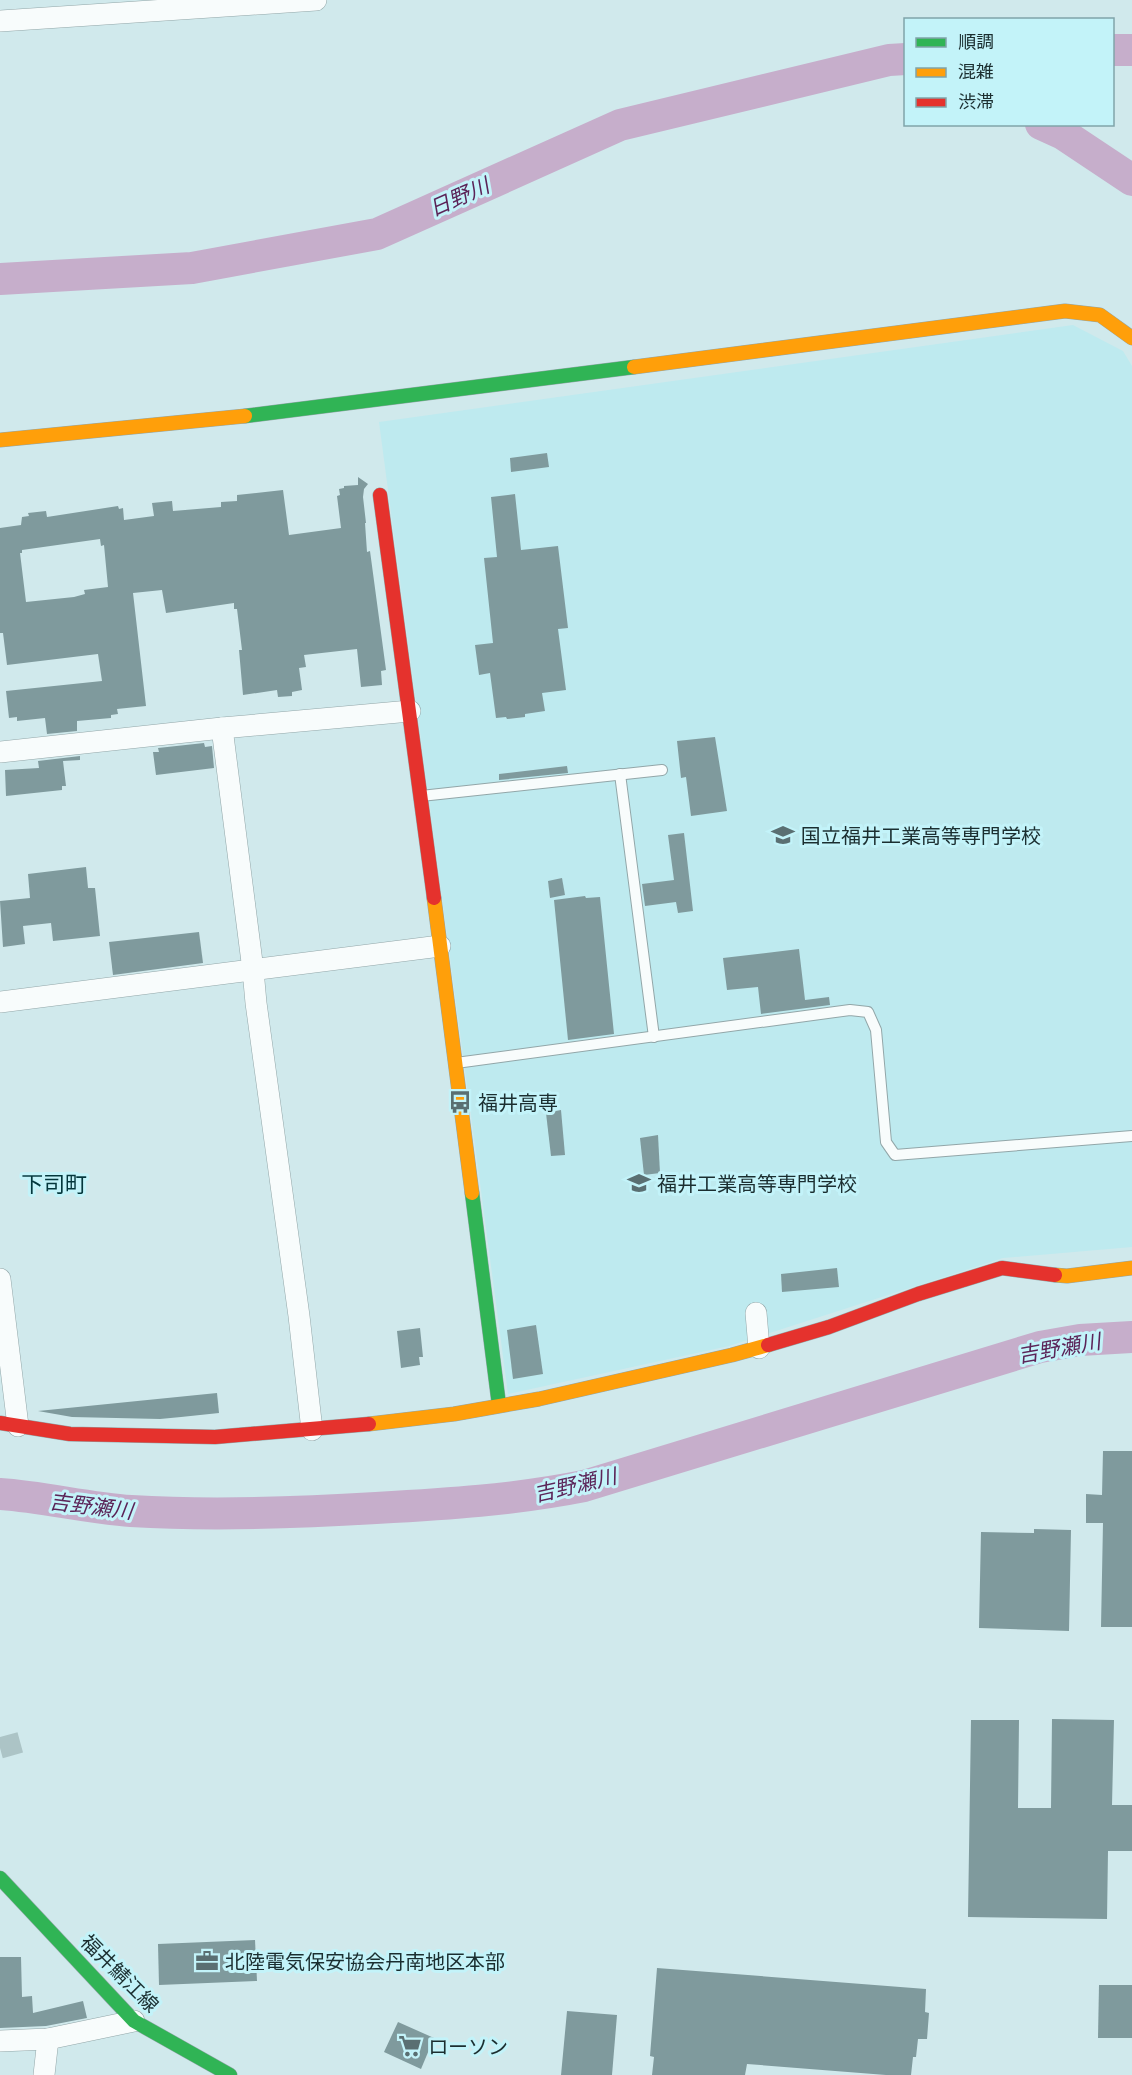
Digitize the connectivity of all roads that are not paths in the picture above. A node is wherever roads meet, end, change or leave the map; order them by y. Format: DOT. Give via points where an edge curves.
graph roads {
  1 [pos="316,0"];
  2 [pos="0,21"];
  3 [pos="1132,338"];
  4 [pos="0,440"];
  5 [pos="380,495"];
  6 [pos="410,711"];
  7 [pos="222,728"];
  8 [pos="0,752"];
  9 [pos="662,770"];
  10 [pos="620,774"];
  11 [pos="421,796"];
  12 [pos="440,946"];
  13 [pos="253,970"];
  14 [pos="0,1002"];
  15 [pos="654,1037"];
  16 [pos="456,1064"];
  17 [pos="1132,1136"];
  18 [pos="1132,1268"];
  19 [pos="0,1279"];
  20 [pos="756,1312"];
  21 [pos="759,1348"];
  22 [pos="499,1405"];
  23 [pos="9,1425"];
  24 [pos="312,1430"];
  25 [pos="0,1878"];
  26 [pos="134,2021"];
  27 [pos="48,2039"];
  28 [pos="0,2041"];
  29 [pos="44,2075"];
  30 [pos="230,2075"];
  1 -- 2 [label="street"];
  3 -- 4 [label="street" via="1100,315 1065,312 278,413"];
  5 -- 6 [label="street"];
  6 -- 7 [label="street"];
  6 -- 11 [label="street"];
  7 -- 8 [label="street"];
  7 -- 13 [label="street"];
  9 -- 10 [label="lane"];
  10 -- 11 [label="lane"];
  10 -- 15 [label="lane"];
  11 -- 12 [label="street"];
  12 -- 13 [label="street"];
  12 -- 16 [label="street"];
  13 -- 14 [label="street"];
  13 -- 24 [label="street"];
  15 -- 16 [label="lane"];
  15 -- 17 [label="lane" via="850,1010 868,1012 876,1030 886,1142 895,1155"];
  16 -- 22 [label="street"];
  18 -- 21 [label="street" via="1067,1276 1002,1268"];
  19 -- 23 [label="street"];
  20 -- 21 [label="street"];
  21 -- 22 [label="street"];
  22 -- 24 [label="street"];
  23 -- 24 [label="street" via="70,1434 215,1437"];
  25 -- 26 [label="street, 福井鯖江線"];
  26 -- 27 [label="street"];
  26 -- 30 [label="street, 福井鯖江線"];
  27 -- 28 [label="street"];
  27 -- 29 [label="street"];
}
